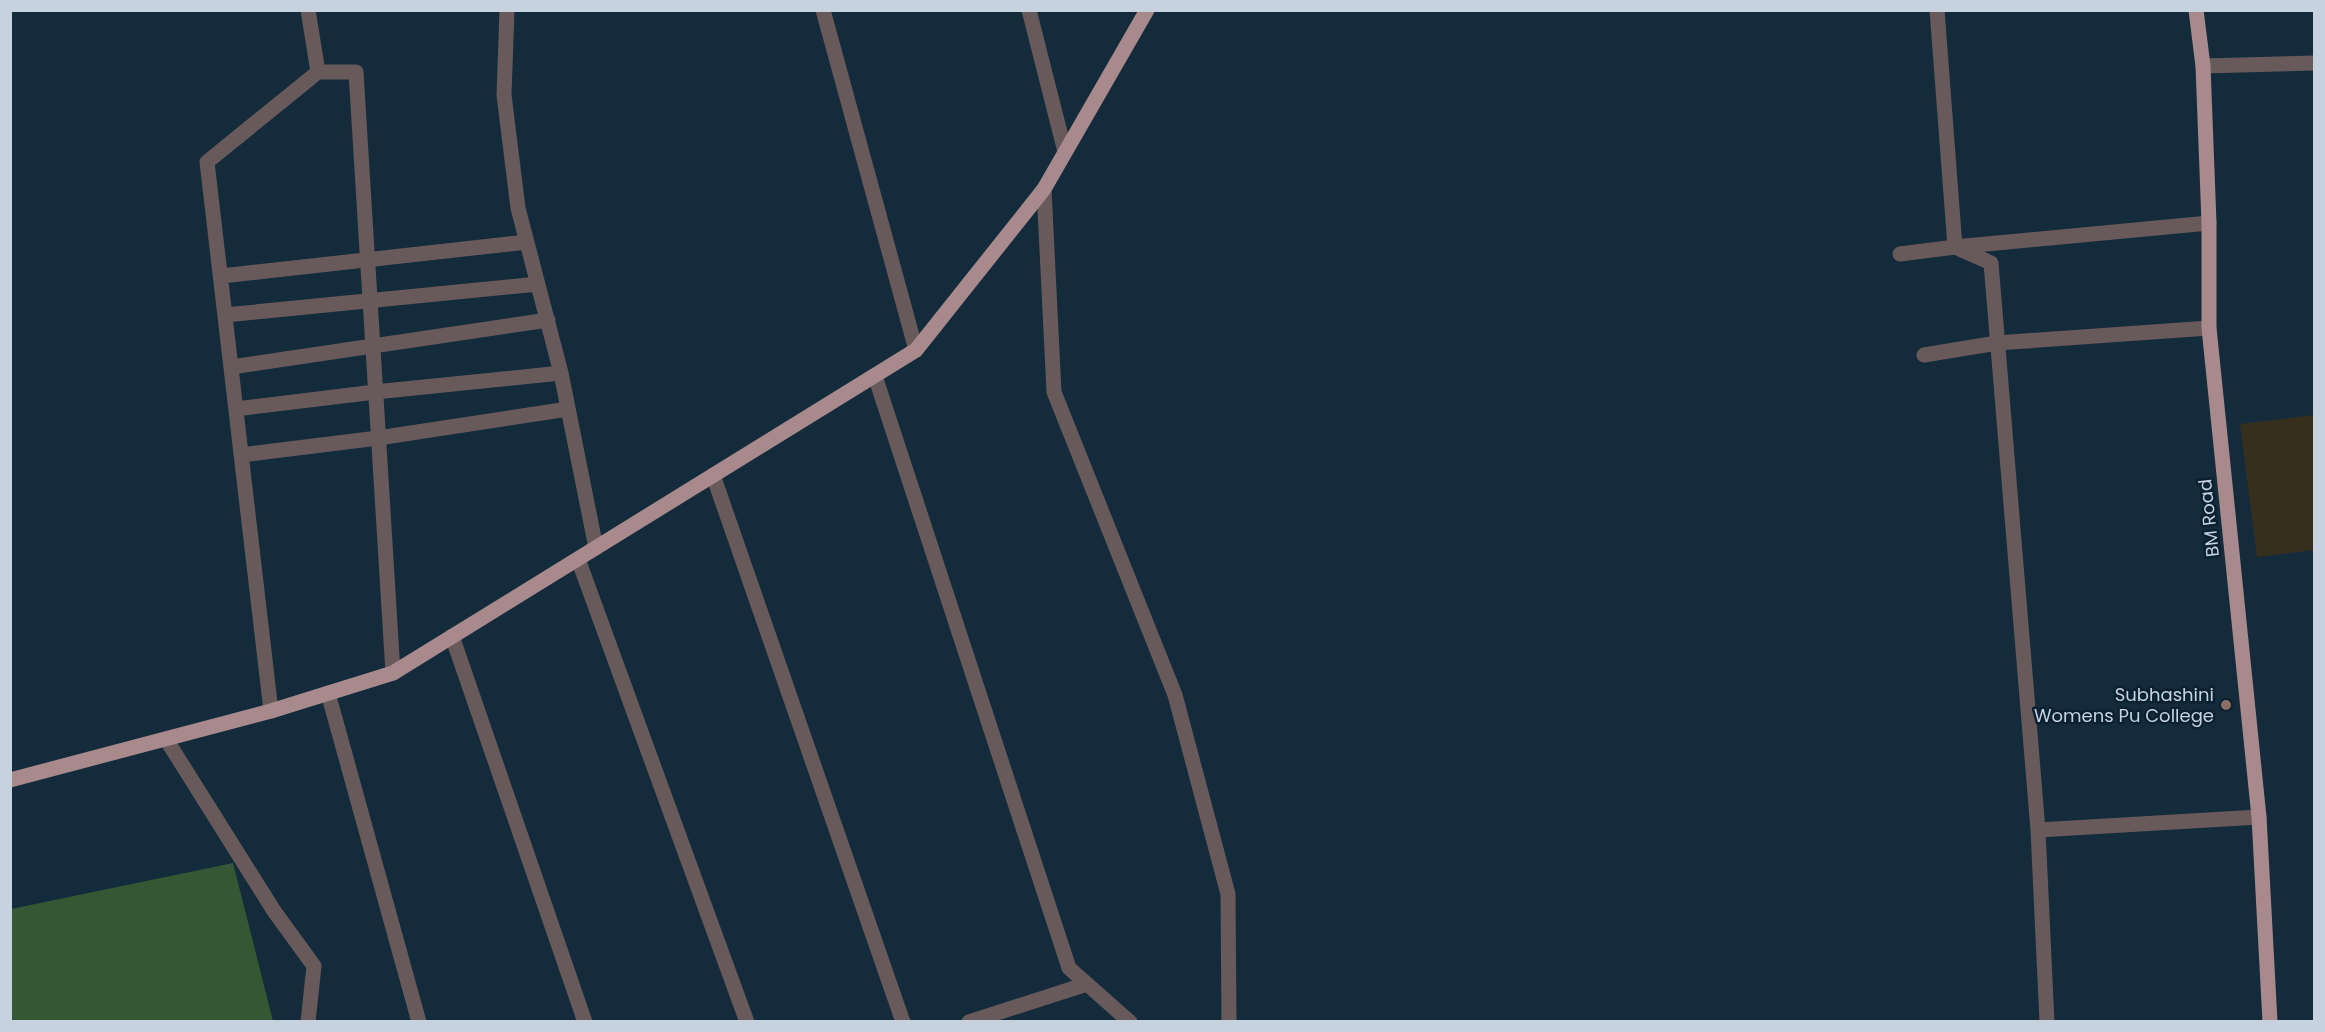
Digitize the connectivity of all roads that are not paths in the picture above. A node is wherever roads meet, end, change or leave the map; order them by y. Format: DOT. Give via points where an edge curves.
graph roads {
  1 [pos="308,10"];
  2 [pos="507,10"];
  3 [pos="823,10"];
  4 [pos="1029,10"];
  5 [pos="1147,10"];
  6 [pos="1936,10"];
  7 [pos="2196,10"];
  8 [pos="2314,63"];
  9 [pos="2203,66"];
  10 [pos="318,72"];
  11 [pos="1065,152"];
  12 [pos="1044,189"];
  13 [pos="2209,223"];
  14 [pos="527,242"];
  15 [pos="1955,246"];
  16 [pos="1900,254"];
  17 [pos="367,259"];
  18 [pos="220,276"];
  19 [pos="538,284"];
  20 [pos="370,301"];
  21 [pos="225,315"];
  22 [pos="548,320"];
  23 [pos="2209,328"];
  24 [pos="1996,343"];
  25 [pos="373,347"];
  26 [pos="916,350"];
  27 [pos="1924,355"];
  28 [pos="231,367"];
  29 [pos="561,373"];
  30 [pos="875,376"];
  31 [pos="375,392"];
  32 [pos="236,409"];
  33 [pos="568,409"];
  34 [pos="378,438"];
  35 [pos="242,455"];
  36 [pos="713,475"];
  37 [pos="596,548"];
  38 [pos="578,559"];
  39 [pos="453,636"];
  40 [pos="393,673"];
  41 [pos="328,693"];
  42 [pos="271,711"];
  43 [pos="166,739"];
  44 [pos="10,780"];
  45 [pos="2259,817"];
  46 [pos="2038,830"];
  47 [pos="1087,984"];
  48 [pos="308,1022"];
  49 [pos="419,1022"];
  50 [pos="585,1022"];
  51 [pos="747,1022"];
  52 [pos="903,1022"];
  53 [pos="969,1022"];
  54 [pos="1130,1022"];
  55 [pos="1228,1022"];
  56 [pos="2047,1022"];
  57 [pos="2270,1022"];
  1 -- 10 [label="street"];
  2 -- 14 [label="street" via="507,130"];
  3 -- 26 [label="street"];
  4 -- 11 [label="street"];
  5 -- 11 [label="main road"];
  6 -- 15 [label="street"];
  7 -- 9 [label="main road, BM Road"];
  8 -- 9 [label="street"];
  9 -- 13 [label="main road, BM Road"];
  10 -- 17 [label="street" via="356,72"];
  10 -- 18 [label="street" via="207,162"];
  11 -- 12 [label="main road"];
  12 -- 26 [label="main road"];
  12 -- 55 [label="street" via="1054,392 1175,695 1228,894"];
  13 -- 15 [label="street"];
  13 -- 23 [label="main road, BM Road"];
  14 -- 17 [label="street"];
  14 -- 19 [label="street"];
  15 -- 16 [label="street"];
  15 -- 24 [label="street" via="1990,263"];
  17 -- 18 [label="street"];
  17 -- 20 [label="street"];
  18 -- 21 [label="street"];
  19 -- 20 [label="street"];
  19 -- 22 [label="street"];
  20 -- 21 [label="street"];
  20 -- 25 [label="street"];
  21 -- 28 [label="street"];
  22 -- 25 [label="street"];
  22 -- 29 [label="street"];
  23 -- 24 [label="street"];
  23 -- 45 [label="main road, BM Road"];
  24 -- 27 [label="street"];
  24 -- 46 [label="street"];
  25 -- 28 [label="street"];
  25 -- 31 [label="street"];
  26 -- 30 [label="main road"];
  28 -- 32 [label="street"];
  29 -- 31 [label="street"];
  29 -- 33 [label="street"];
  30 -- 36 [label="main road"];
  30 -- 47 [label="street" via="1069,968"];
  31 -- 32 [label="street"];
  31 -- 34 [label="street"];
  32 -- 35 [label="street"];
  33 -- 34 [label="street"];
  33 -- 37 [label="street"];
  34 -- 35 [label="street"];
  34 -- 40 [label="street"];
  35 -- 42 [label="street"];
  36 -- 37 [label="main road"];
  36 -- 52 [label="street"];
  37 -- 38 [label="main road"];
  38 -- 39 [label="main road"];
  38 -- 51 [label="street"];
  39 -- 40 [label="main road"];
  39 -- 50 [label="street"];
  40 -- 41 [label="main road"];
  41 -- 42 [label="main road"];
  41 -- 49 [label="street"];
  42 -- 43 [label="main road"];
  43 -- 44 [label="main road"];
  43 -- 48 [label="street" via="274,911 314,966"];
  45 -- 46 [label="street"];
  45 -- 57 [label="main road, BM Road"];
  46 -- 56 [label="street"];
  47 -- 53 [label="street"];
  47 -- 54 [label="street"];
}
